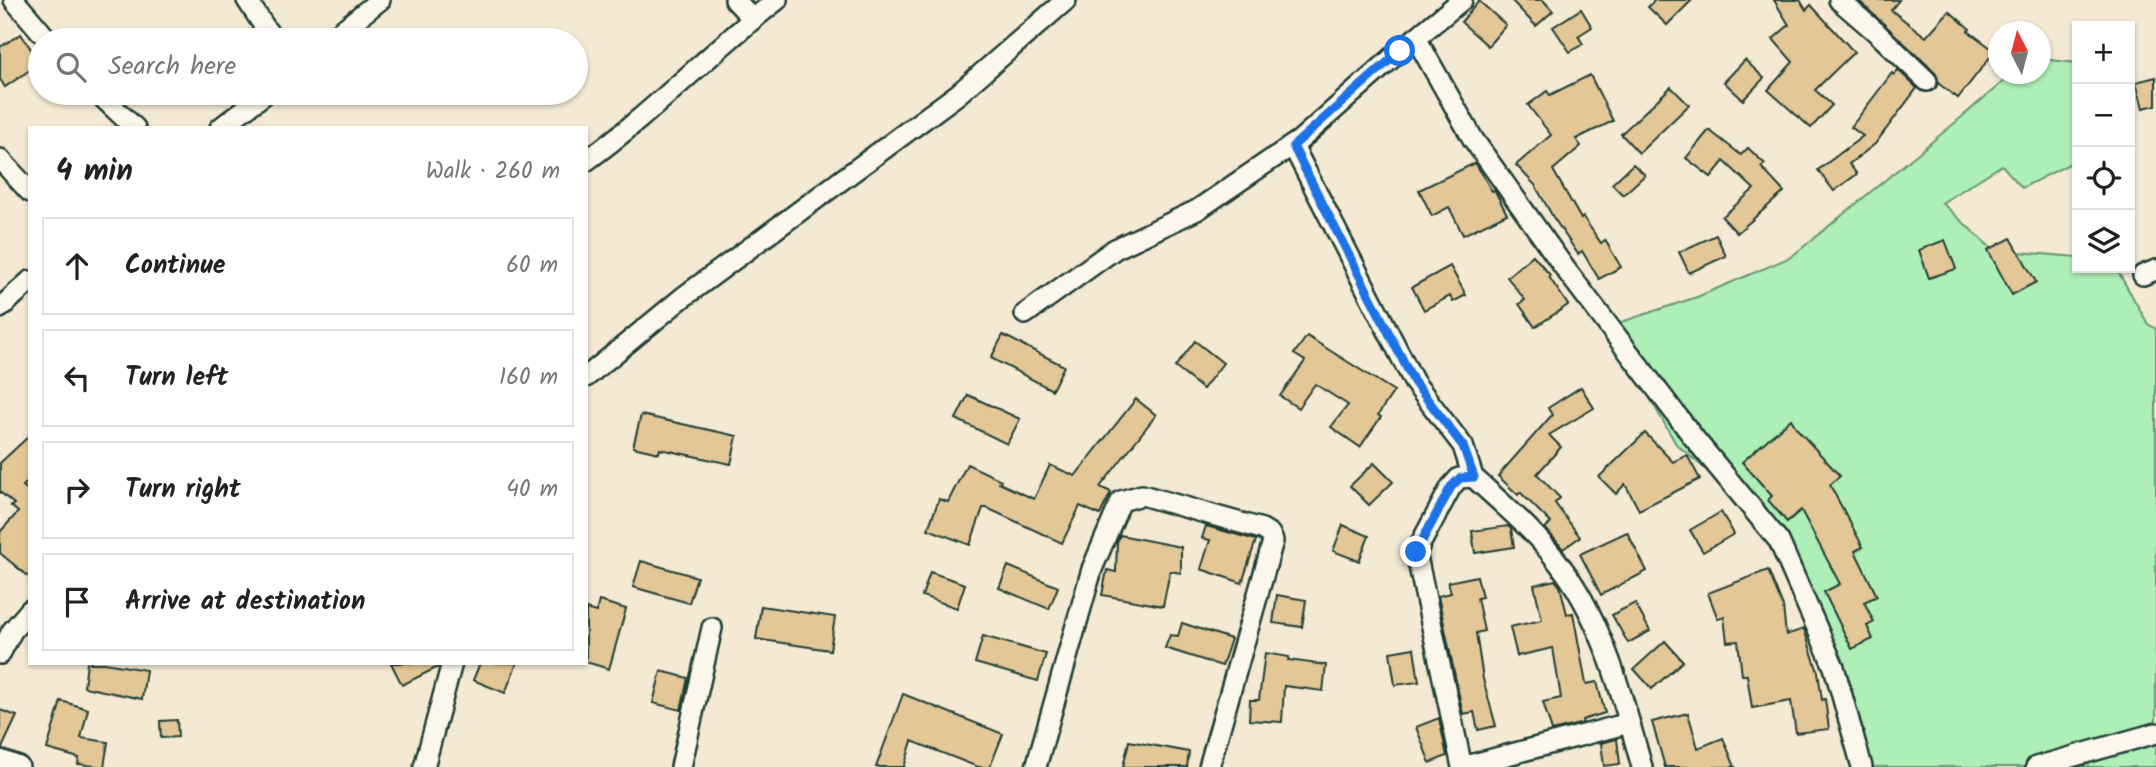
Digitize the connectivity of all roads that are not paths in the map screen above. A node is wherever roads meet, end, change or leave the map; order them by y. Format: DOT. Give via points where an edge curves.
graph roads {
  1 [pos="14,0"];
  2 [pos="247,0"];
  3 [pos="380,0"];
  4 [pos="735,0"];
  5 [pos="777,0"];
  6 [pos="1066,0"];
  7 [pos="1462,0"];
  8 [pos="1839,0"];
  9 [pos="753,19"];
  10 [pos="38,28"];
  11 [pos="265,28"];
  12 [pos="345,28"];
  13 [pos="1416,38"];
  14 [pos="1927,81"];
  15 [pos="111,105"];
  16 [pos="250,105"];
  17 [pos="133,126"];
  18 [pos="223,126"];
  19 [pos="1293,146"];
  20 [pos="0,159"];
  21 [pos="588,160"];
  22 [pos="28,190"];
  23 [pos="28,283"];
  24 [pos="0,308"];
  25 [pos="1026,314"];
  26 [pos="588,375"];
  27 [pos="1474,477"];
  28 [pos="28,611"];
  29 [pos="6,627"];
  30 [pos="712,628"];
  31 [pos="0,654"];
  32 [pos="451,665"];
  33 [pos="1629,723"];
  34 [pos="2156,733"];
  35 [pos="0,760"];
  36 [pos="19,767"];
  37 [pos="424,767"];
  38 [pos="681,767"];
  39 [pos="1037,767"];
  40 [pos="1209,767"];
  41 [pos="1642,767"];
  42 [pos="1862,767"];
  43 [pos="2036,767"];
  1 -- 10 [label="street"];
  2 -- 11 [label="street"];
  3 -- 12 [label="street"];
  4 -- 9 [label="street"];
  5 -- 9 [label="street"];
  6 -- 26 [label="street" via="958,94 682,298"];
  7 -- 13 [label="street"];
  8 -- 14 [label="street"];
  9 -- 21 [label="street" via="627,132"];
  13 -- 19 [label="street"];
  13 -- 42 [label="street" via="1473,139 1566,270 1779,541 1834,667"];
  15 -- 17 [label="street"];
  16 -- 18 [label="street"];
  19 -- 25 [label="street" via="1196,210 1115,249"];
  19 -- 27 [label="street" via="1414,382 1463,446"];
  20 -- 22 [label="street"];
  23 -- 24 [label="street"];
  27 -- 33 [label="street" via="1523,522 1564,569 1595,625"];
  27 -- 33 [label="street" via="1460,478 1451,487 1416,552 1462,767"];
  28 -- 29 [label="street"];
  29 -- 31 [label="street"];
  30 -- 38 [label="street"];
  32 -- 37 [label="street"];
  33 -- 41 [label="street"];
  34 -- 43 [label="street"];
  35 -- 36 [label="street"];
  39 -- 40 [label="street" via="1092,569 1121,501 1142,495 1262,529 1273,541"];
}
